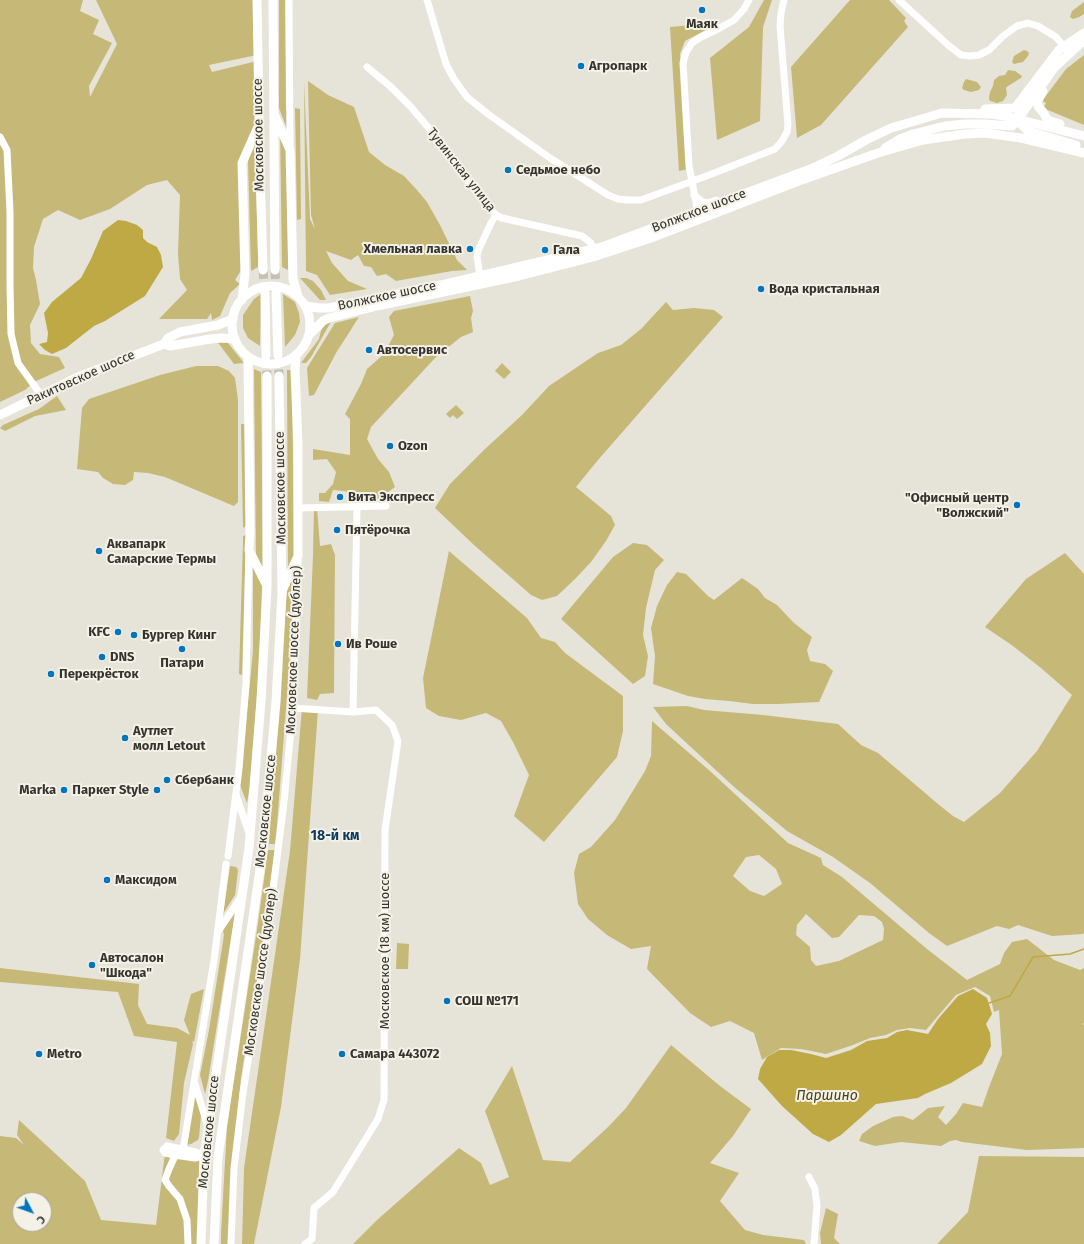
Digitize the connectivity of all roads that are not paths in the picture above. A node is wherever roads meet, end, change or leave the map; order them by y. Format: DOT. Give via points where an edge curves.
graph roads {
  1 [pos="257,0"];
  2 [pos="272,0"];
  3 [pos="289,0"];
  4 [pos="427,0"];
  5 [pos="749,0"];
  6 [pos="784,0"];
  7 [pos="898,0"];
  8 [pos="1082,38"];
  9 [pos="1066,50"];
  10 [pos="368,67"];
  11 [pos="273,113"];
  12 [pos="942,113"];
  13 [pos="1019,117"];
  14 [pos="259,126"];
  15 [pos="1082,136"];
  16 [pos="0,137"];
  17 [pos="1084,148"];
  18 [pos="290,150"];
  19 [pos="878,153"];
  20 [pos="1084,154"];
  21 [pos="692,182"];
  22 [pos="694,194"];
  23 [pos="743,194"];
  24 [pos="711,211"];
  25 [pos="697,212"];
  26 [pos="496,215"];
  27 [pos="676,220"];
  28 [pos="667,232"];
  29 [pos="593,249"];
  30 [pos="263,270"];
  31 [pos="275,270"];
  32 [pos="480,276"];
  33 [pos="279,290"];
  34 [pos="265,293"];
  35 [pos="298,296"];
  36 [pos="242,300"];
  37 [pos="306,306"];
  38 [pos="233,319"];
  39 [pos="308,336"];
  40 [pos="235,339"];
  41 [pos="164,344"];
  42 [pos="296,355"];
  43 [pos="248,357"];
  44 [pos="266,357"];
  45 [pos="281,359"];
  46 [pos="267,376"];
  47 [pos="279,376"];
  48 [pos="41,395"];
  49 [pos="0,415"];
  50 [pos="386,506"];
  51 [pos="357,507"];
  52 [pos="298,508"];
  53 [pos="249,550"];
  54 [pos="298,556"];
  55 [pos="268,587"];
  56 [pos="282,593"];
  57 [pos="293,708"];
  58 [pos="353,712"];
  59 [pos="236,793"];
  60 [pos="250,836"];
  61 [pos="228,856"];
  62 [pos="247,862"];
  63 [pos="226,864"];
  64 [pos="261,864"];
  65 [pos="243,895"];
  66 [pos="218,932"];
  67 [pos="194,1082"];
  68 [pos="208,1127"];
  69 [pos="183,1150"];
  70 [pos="175,1156"];
  71 [pos="204,1156"];
  72 [pos="218,1157"];
  73 [pos="809,1177"];
  74 [pos="188,1244"];
  75 [pos="201,1244"];
  76 [pos="214,1244"];
  77 [pos="231,1244"];
  78 [pos="305,1244"];
  79 [pos="814,1244"];
  1 -- 14 [label="main road, Московское шоссе"];
  2 -- 11 [label="main road, Московское шоссе"];
  3 -- 18 [label="street"];
  4 -- 21 [label="street" via="446,64 460,88 476,105 550,158 608,195 627,200 641,200"];
  5 -- 21 [label="street" via="734,20 701,37 692,43 686,52 683,76"];
  6 -- 21 [label="street" via="780,26 787,132 775,149"];
  7 -- 9 [label="street" via="962,55 979,55 989,50 1017,26 1028,23 1056,37"];
  8 -- 9 [label="main road"];
  8 -- 15 [label="main road" via="1037,102 1047,119"];
  9 -- 12 [label="main road" via="1059,50 1015,108"];
  9 -- 13 [label="main road"];
  10 -- 26 [label="street, Тувинская улица" via="411,107"];
  11 -- 18 [label="main road"];
  11 -- 31 [label="main road, Московское шоссе"];
  12 -- 13 [label="main road, Волжское шоссе"];
  12 -- 23 [label="main road, Волжское шоссе" via="891,128 820,165"];
  13 -- 15 [label="main road, Волжское шоссе"];
  13 -- 17 [label="main road" via="1028,132"];
  13 -- 19 [label="main road" via="1012,126 965,124 929,129 898,140"];
  14 -- 30 [label="main road, Московское шоссе"];
  14 -- 36 [label="main road" via="242,163 245,274"];
  16 -- 48 [label="street" via="7,150 11,334 18,363"];
  18 -- 35 [label="main road" via="293,279"];
  19 -- 20 [label="main road, Волжское шоссе" via="944,136 985,133 1022,138"];
  19 -- 24 [label="main road, Волжское шоссе"];
  21 -- 22 [label="street"];
  22 -- 23 [label="street" via="707,202 733,194"];
  22 -- 25 [label="street"];
  22 -- 27 [label="street" via="692,206"];
  23 -- 24 [label="main road, Волжское шоссе"];
  24 -- 25 [label="main road, Волжское шоссе"];
  24 -- 28 [label="main road, Волжское шоссе"];
  25 -- 27 [label="main road, Волжское шоссе"];
  25 -- 28 [label="street" via="692,219"];
  26 -- 29 [label="street, Тувинская улица" via="582,236 591,243"];
  26 -- 32 [label="street" via="478,251"];
  27 -- 29 [label="main road, Волжское шоссе"];
  28 -- 39 [label="main road, Волжское шоссе" via="593,257 332,317 323,321"];
  29 -- 32 [label="main road, Волжское шоссе"];
  32 -- 37 [label="main road, Волжское шоссе" via="329,308"];
  33 -- 35 [label="main road" via="290,290"];
  33 -- 36 [label="main road" via="268,287"];
  33 -- 45 [label="main road"];
  34 -- 44 [label="main road"];
  35 -- 37 [label="main road"];
  36 -- 38 [label="main road"];
  37 -- 39 [label="main road" via="310,321"];
  38 -- 40 [label="main road"];
  38 -- 41 [label="main road, Ракитовское шоссе" via="218,325 180,332 168,338"];
  39 -- 42 [label="main road"];
  40 -- 41 [label="main road, Ракитовское шоссе" via="210,339 170,346"];
  40 -- 43 [label="main road"];
  41 -- 48 [label="main road, Ракитовское шоссе" via="78,377"];
  42 -- 45 [label="main road"];
  42 -- 52 [label="main road"];
  43 -- 45 [label="main road" via="264,364"];
  43 -- 53 [label="main road"];
  46 -- 55 [label="main road, Московское шоссе"];
  47 -- 56 [label="main road, Московское шоссе"];
  48 -- 49 [label="main road, Ракитовское шоссе"];
  50 -- 51 [label="street"];
  51 -- 52 [label="street"];
  51 -- 58 [label="street"];
  52 -- 54 [label="main road"];
  53 -- 55 [label="main road"];
  53 -- 59 [label="street" via="246,683"];
  54 -- 56 [label="main road"];
  54 -- 57 [label="street, Московское шоссе (дублер)"];
  55 -- 60 [label="main road, Московское шоссе" via="262,701"];
  56 -- 64 [label="main road, Московское шоссе" via="276,702"];
  57 -- 58 [label="street, Московское (18 км) шоссе"];
  57 -- 77 [label="street, Московское шоссе (дублер)" via="266,953 243,1093 234,1168"];
  58 -- 78 [label="street, Московское (18 км) шоссе" via="376,710 392,726 398,741 385,830 384,1100 378,1119 333,1192 314,1208 312,1239"];
  59 -- 60 [label="street"];
  59 -- 61 [label="street"];
  60 -- 62 [label="main road, Московское шоссе"];
  62 -- 64 [label="main road"];
  62 -- 65 [label="main road, Московское шоссе"];
  63 -- 66 [label="street"];
  64 -- 72 [label="main road, Московское шоссе"];
  65 -- 66 [label="street"];
  65 -- 68 [label="main road, Московское шоссе"];
  66 -- 67 [label="street"];
  67 -- 68 [label="street"];
  67 -- 69 [label="street"];
  68 -- 71 [label="main road, Московское шоссе"];
  69 -- 70 [label="street" via="167,1146 163,1150"];
  69 -- 71 [label="street"];
  70 -- 71 [label="street"];
  70 -- 74 [label="street" via="166,1180 180,1200 187,1220"];
  71 -- 72 [label="main road"];
  71 -- 75 [label="main road, Московское шоссе"];
  72 -- 76 [label="main road, Московское шоссе"];
  73 -- 79 [label="street" via="815,1189 817,1206"];
}
